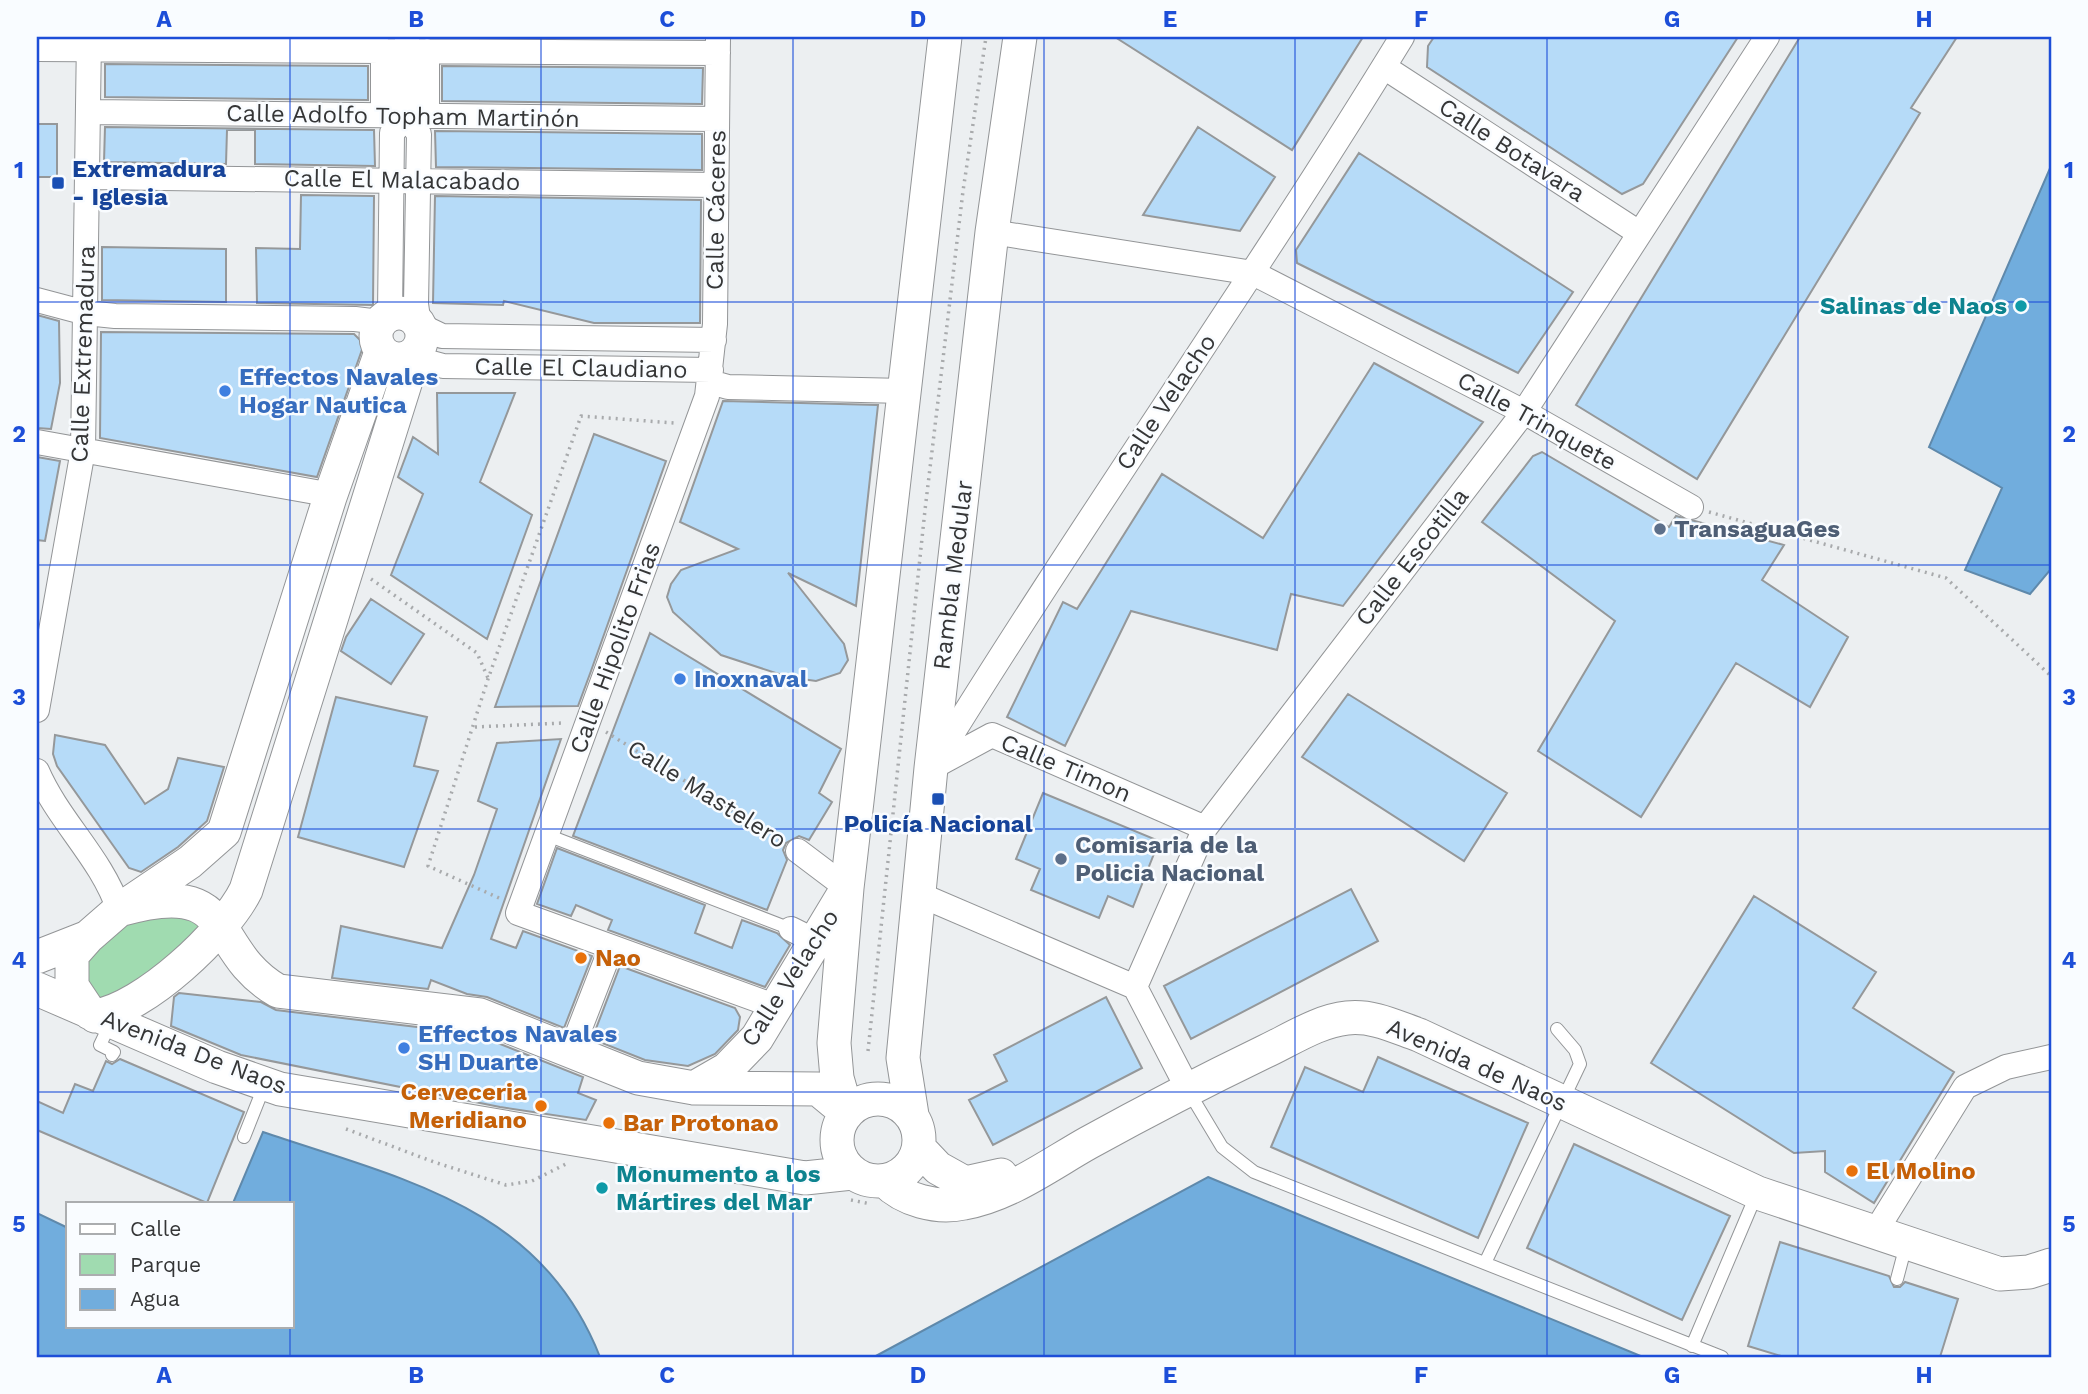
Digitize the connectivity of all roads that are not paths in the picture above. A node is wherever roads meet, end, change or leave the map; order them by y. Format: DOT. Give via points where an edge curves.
graph roads {
  1 [pos="945,37"];
  2 [pos="1020,37"];
  3 [pos="1402,37"];
  4 [pos="1767,37"];
  5 [pos="89,43"];
  6 [pos="718,45"];
  7 [pos="406,47"];
  8 [pos="37,49"];
  9 [pos="1384,67"];
  10 [pos="89,112"];
  11 [pos="405,116"];
  12 [pos="718,119"];
  13 [pos="88,177"];
  14 [pos="390,179"];
  15 [pos="418,180"];
  16 [pos="716,185"];
  17 [pos="992,232"];
  18 [pos="1639,233"];
  19 [pos="1253,273"];
  20 [pos="37,300"];
  21 [pos="86,313"];
  22 [pos="396,334"];
  23 [pos="714,340"];
  24 [pos="711,376"];
  25 [pos="905,391"];
  26 [pos="1524,412"];
  27 [pos="37,442"];
  28 [pos="83,450"];
  29 [pos="330,497"];
  30 [pos="1691,507"];
  31 [pos="37,710"];
  32 [pos="931,768"];
  33 [pos="37,771"];
  34 [pos="1205,828"];
  35 [pos="547,835"];
  36 [pos="798,850"];
  37 [pos="847,888"];
  38 [pos="918,894"];
  39 [pos="119,910"];
  40 [pos="222,926"];
  41 [pos="804,935"];
  42 [pos="88,937"];
  43 [pos="611,948"];
  44 [pos="37,957"];
  45 [pos="1135,987"];
  46 [pos="37,989"];
  47 [pos="777,1007"];
  48 [pos="99,1017"];
  49 [pos="1557,1030"];
  50 [pos="572,1051"];
  51 [pos="112,1055"];
  52 [pos="2051,1057"];
  53 [pos="265,1084"];
  54 [pos="694,1088"];
  55 [pos="1188,1089"];
  56 [pos="1562,1102"];
  57 [pos="847,1113"];
  58 [pos="912,1115"];
  59 [pos="244,1137"];
  60 [pos="919,1148"];
  61 [pos="1047,1166"];
  62 [pos="852,1173"];
  63 [pos="885,1181"];
  64 [pos="1758,1193"];
  65 [pos="1874,1234"];
  66 [pos="1906,1244"];
  67 [pos="1485,1263"];
  68 [pos="2051,1265"];
  69 [pos="1896,1279"];
  70 [pos="1692,1346"];
  71 [pos="1723,1357"];
  1 -- 25 [label="main road"];
  2 -- 17 [label="main road, Rambla Medular"];
  3 -- 9 [label="street, Calle Velacho"];
  4 -- 18 [label="street, Calle Escotilla"];
  5 -- 7 [label="street"];
  5 -- 8 [label="street"];
  5 -- 10 [label="street, Calle Extremadura"];
  6 -- 7 [label="street"];
  6 -- 12 [label="street, Calle Cáceres"];
  7 -- 11 [label="street"];
  7 -- 11 [label="street"];
  9 -- 18 [label="street, Calle Botavara"];
  9 -- 19 [label="street, Calle Velacho"];
  10 -- 11 [label="street, Calle Adolfo Topham Martinón"];
  10 -- 13 [label="street, Calle Extremadura"];
  11 -- 12 [label="street, Calle Adolfo Topham Martinón"];
  11 -- 14 [label="street" via="391,133"];
  11 -- 15 [label="street" via="419,134"];
  12 -- 16 [label="street, Calle Cáceres"];
  13 -- 14 [label="street, Calle El Malacabado"];
  13 -- 21 [label="street, Calle Extremadura"];
  14 -- 15 [label="street, Calle El Malacabado"];
  14 -- 22 [label="street"];
  15 -- 16 [label="street, Calle El Malacabado"];
  15 -- 22 [label="street" via="416,304"];
  16 -- 23 [label="street, Calle Cáceres"];
  17 -- 19 [label="street, Calle Trinquete"];
  17 -- 32 [label="main road, Rambla Medular"];
  18 -- 26 [label="street, Calle Escotilla"];
  19 -- 26 [label="street, Calle Trinquete"];
  19 -- 32 [label="street, Calle Velacho" via="1046,583"];
  20 -- 21 [label="street, Calle El Claudiano"];
  21 -- 22 [label="street, Calle El Claudiano" via="355,319"];
  21 -- 28 [label="street, Calle Extremadura"];
  22 -- 23 [label="street, Calle El Claudiano"];
  22 -- 24 [label="street, Calle El Claudiano" via="443,366"];
  22 -- 29 [label="main road"];
  22 -- 40 [label="main road" via="410,371 246,890"];
  23 -- 24 [label="street, Calle Cáceres"];
  24 -- 25 [label="street, Calle El Claudiano" via="728,387"];
  24 -- 35 [label="street, Calle Hipolito Frias"];
  25 -- 37 [label="main road"];
  26 -- 30 [label="street, Calle Trinquete"];
  26 -- 34 [label="street, Calle Escotilla"];
  27 -- 28 [label="street"];
  28 -- 29 [label="street"];
  28 -- 31 [label="street, Calle Extremadura"];
  29 -- 39 [label="main road" via="224,832 190,862"];
  32 -- 34 [label="street, Calle Timon" via="992,735"];
  32 -- 38 [label="main road, Rambla Medular"];
  33 -- 39 [label="street" via="45,790 109,880"];
  34 -- 45 [label="street, Calle Escotilla"];
  35 -- 41 [label="lane"];
  35 -- 43 [label="street, Calle Hipolito Frias" via="519,910"];
  36 -- 37 [label="street, Calle Mastelero"];
  37 -- 41 [label="main road, Calle Velacho"];
  37 -- 57 [label="main road" via="834,1044"];
  38 -- 45 [label="street"];
  38 -- 58 [label="main road, Rambla Medular" via="903,1058"];
  39 -- 40 [label="main road" via="170,900 204,908"];
  39 -- 42 [label="main road"];
  40 -- 48 [label="main road" via="147,994"];
  40 -- 50 [label="main road" via="257,979 278,991 480,1014"];
  41 -- 47 [label="main road, Calle Velacho"];
  42 -- 44 [label="main road"];
  42 -- 48 [label="main road" via="72,955 72,986"];
  43 -- 47 [label="street"];
  43 -- 50 [label="street"];
  45 -- 55 [label="street"];
  46 -- 48 [label="main road, Avenida De Naos"];
  47 -- 54 [label="main road, Calle Velacho" via="757,1038 727,1069"];
  48 -- 51 [label="lane" via="100,1045 114,1052"];
  48 -- 53 [label="main road, Avenida De Naos"];
  49 -- 56 [label="lane" via="1575,1050 1580,1064"];
  50 -- 54 [label="main road" via="638,1078"];
  52 -- 65 [label="street" via="2006,1067 1965,1087"];
  53 -- 59 [label="lane"];
  53 -- 62 [label="main road, Avenida De Naos" via="354,1104 805,1178"];
  54 -- 57 [label="main road" via="818,1089"];
  55 -- 56 [label="main road, Avenida de Naos" via="1319,1026 1346,1018 1369,1018 1419,1035"];
  55 -- 61 [label="main road, Avenida de Naos"];
  55 -- 67 [label="lane" via="1222,1147 1254,1172"];
  56 -- 64 [label="main road, Avenida de Naos"];
  56 -- 67 [label="lane"];
  57 -- 58 [label="main road" via="859,1104 882,1099"];
  57 -- 62 [label="main road" via="836,1140"];
  58 -- 60 [label="main road" via="919,1130"];
  60 -- 61 [label="main road, Avenida de Naos" via="938,1168 965,1183 1021,1166"];
  60 -- 63 [label="main road" via="909,1170"];
  61 -- 63 [label="main road, Avenida de Naos" via="985,1197 949,1204 898,1195"];
  62 -- 63 [label="main road" via="864,1180"];
  64 -- 65 [label="main road, Avenida de Naos"];
  64 -- 70 [label="lane"];
  65 -- 66 [label="main road, Avenida de Naos"];
  66 -- 68 [label="main road, Avenida de Naos" via="2000,1274"];
  66 -- 69 [label="lane"];
  67 -- 70 [label="lane"];
  70 -- 71 [label="lane"];
}
